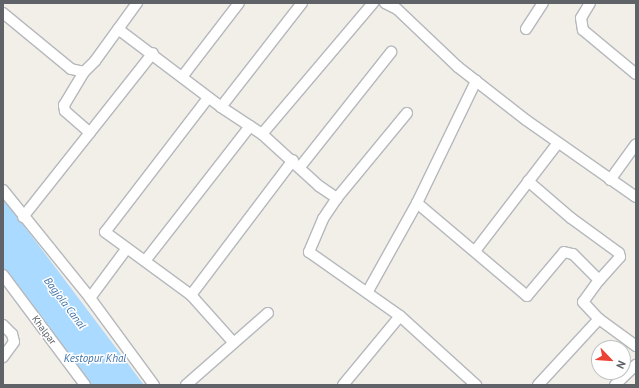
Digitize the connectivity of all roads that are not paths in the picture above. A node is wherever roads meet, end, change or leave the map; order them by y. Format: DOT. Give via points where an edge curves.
graph roads {
  1 [pos="239,3"];
  2 [pos="302,3"];
  3 [pos="373,3"];
  4 [pos="385,3"];
  5 [pos="543,3"];
  6 [pos="590,3"];
  7 [pos="134,4"];
  8 [pos="3,13"];
  9 [pos="118,29"];
  10 [pos="526,29"];
  11 [pos="391,52"];
  12 [pos="153,53"];
  13 [pos="84,72"];
  14 [pos="636,74"];
  15 [pos="182,77"];
  16 [pos="476,81"];
  17 [pos="208,98"];
  18 [pos="221,107"];
  19 [pos="407,113"];
  20 [pos="250,126"];
  21 [pos="90,133"];
  22 [pos="262,134"];
  23 [pos="558,143"];
  24 [pos="636,144"];
  25 [pos="297,163"];
  26 [pos="610,180"];
  27 [pos="528,181"];
  28 [pos="3,190"];
  29 [pos="636,197"];
  30 [pos="337,198"];
  31 [pos="417,203"];
  32 [pos="23,217"];
  33 [pos="127,248"];
  34 [pos="475,250"];
  35 [pos="145,261"];
  36 [pos="3,275"];
  37 [pos="600,280"];
  38 [pos="368,291"];
  39 [pos="191,295"];
  40 [pos="90,298"];
  41 [pos="268,313"];
  42 [pos="400,316"];
  43 [pos="599,319"];
  44 [pos="3,325"];
  45 [pos="233,342"];
  46 [pos="636,346"];
  47 [pos="3,357"];
  48 [pos="636,365"];
  49 [pos="85,385"];
  50 [pos="154,385"];
  51 [pos="186,385"];
  52 [pos="343,385"];
  53 [pos="476,385"];
  54 [pos="538,385"];
  55 [pos="615,385"];
  1 -- 15 [label="street"];
  2 -- 18 [label="street"];
  3 -- 22 [label="street"];
  4 -- 16 [label="street" via="397,9"];
  5 -- 10 [label="street"];
  6 -- 14 [label="street" via="581,18 584,30"];
  7 -- 9 [label="street"];
  8 -- 13 [label="street" via="71,69"];
  9 -- 12 [label="street"];
  9 -- 13 [label="street"];
  11 -- 25 [label="street"];
  12 -- 15 [label="street"];
  12 -- 21 [label="street"];
  13 -- 21 [label="street" via="64,104 65,111"];
  15 -- 17 [label="street"];
  16 -- 23 [label="street"];
  16 -- 31 [label="street"];
  17 -- 18 [label="street"];
  17 -- 33 [label="street" via="105,232"];
  18 -- 20 [label="street"];
  19 -- 30 [label="street"];
  20 -- 22 [label="street"];
  20 -- 35 [label="street"];
  21 -- 32 [label="street"];
  22 -- 25 [label="street"];
  23 -- 26 [label="street"];
  23 -- 27 [label="street"];
  24 -- 26 [label="street"];
  25 -- 30 [label="street" via="319,186"];
  25 -- 39 [label="street"];
  26 -- 29 [label="street"];
  27 -- 34 [label="street"];
  27 -- 37 [label="street" via="571,218 619,253 620,256"];
  28 -- 32 [label="street"];
  30 -- 38 [label="street" via="323,219 309,252"];
  31 -- 34 [label="street"];
  31 -- 38 [label="street"];
  32 -- 40 [label="street"];
  33 -- 35 [label="street"];
  33 -- 40 [label="street"];
  34 -- 37 [label="street" via="527,296 564,252 573,254"];
  35 -- 39 [label="street"];
  36 -- 49 [label="street, Khalpar"];
  37 -- 43 [label="street" via="582,302"];
  38 -- 42 [label="street"];
  39 -- 45 [label="street"];
  40 -- 50 [label="street"];
  41 -- 45 [label="street"];
  42 -- 52 [label="street"];
  42 -- 53 [label="street"];
  43 -- 46 [label="street"];
  43 -- 54 [label="street"];
  44 -- 47 [label="street" via="12,334 14,342"];
  45 -- 51 [label="street"];
  48 -- 55 [label="street"];
}
